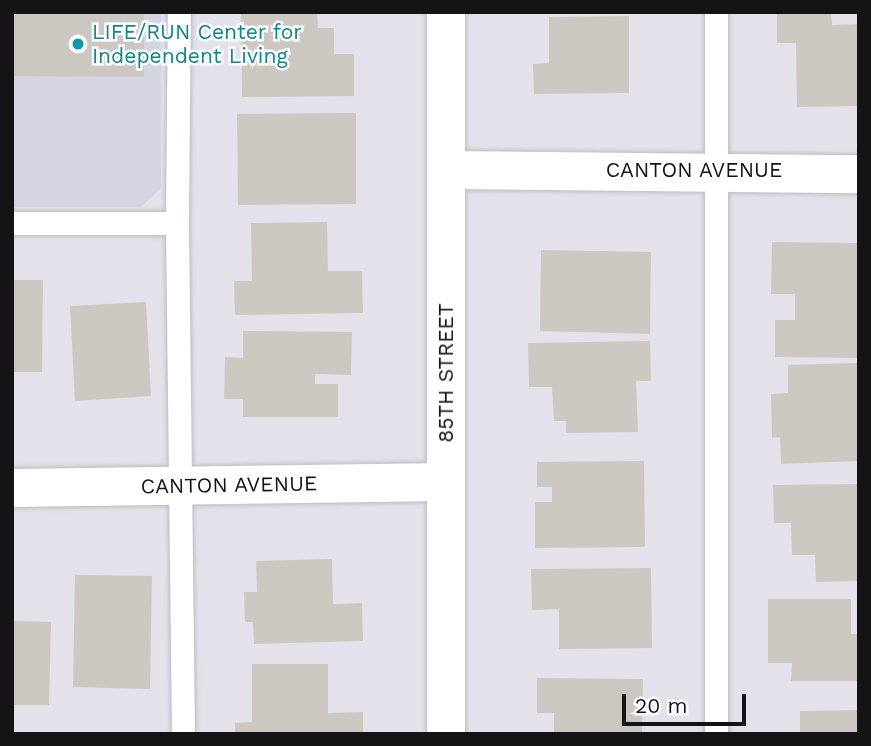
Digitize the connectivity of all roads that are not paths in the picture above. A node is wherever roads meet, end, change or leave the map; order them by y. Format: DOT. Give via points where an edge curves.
graph roads {
  1 [pos="178,12"];
  2 [pos="446,12"];
  3 [pos="716,12"];
  4 [pos="446,170"];
  5 [pos="716,170"];
  6 [pos="859,174"];
  7 [pos="12,223"];
  8 [pos="177,223"];
  9 [pos="446,482"];
  10 [pos="181,486"];
  11 [pos="12,488"];
  12 [pos="183,734"];
  13 [pos="446,734"];
  14 [pos="716,734"];
  1 -- 8 [label="lane"];
  2 -- 4 [label="street, 85TH STREET"];
  3 -- 5 [label="lane"];
  4 -- 5 [label="street, CANTON AVENUE"];
  4 -- 9 [label="street, 85TH STREET"];
  5 -- 6 [label="street, CANTON AVENUE"];
  5 -- 14 [label="lane"];
  7 -- 8 [label="lane"];
  8 -- 10 [label="lane"];
  9 -- 10 [label="street, CANTON AVENUE"];
  9 -- 13 [label="street, 85TH STREET"];
  10 -- 11 [label="street, CANTON AVENUE"];
  10 -- 12 [label="lane"];
}
